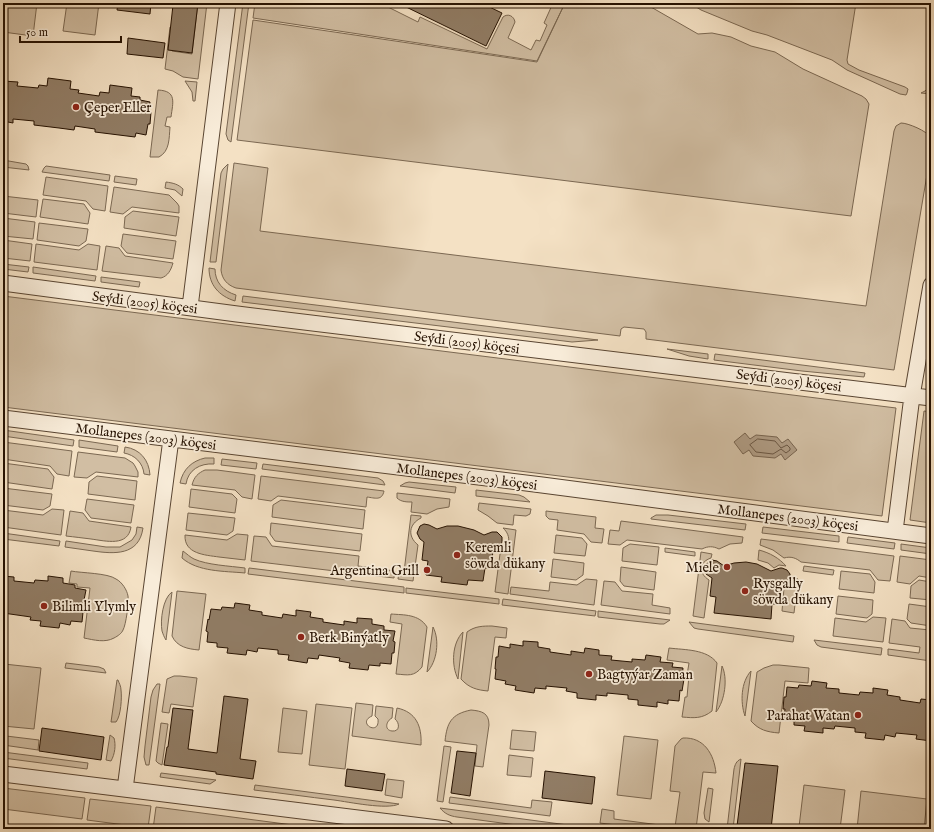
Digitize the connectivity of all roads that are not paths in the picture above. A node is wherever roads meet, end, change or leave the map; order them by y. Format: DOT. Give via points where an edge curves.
graph roads {
  1 [pos="228,3"];
  2 [pos="3,283"];
  3 [pos="931,285"];
  4 [pos="190,307"];
  5 [pos="912,396"];
  6 [pos="931,398"];
  7 [pos="3,418"];
  8 [pos="171,439"];
  9 [pos="895,531"];
  10 [pos="931,536"];
  11 [pos="3,774"];
  12 [pos="125,789"];
  13 [pos="446,829"];
  1 -- 4 [label="street"];
  2 -- 4 [label="street, Seýdi (2005) köçesi"];
  3 -- 5 [label="street"];
  4 -- 5 [label="street, Seýdi (2005) köçesi"];
  5 -- 6 [label="street, Seýdi (2005) köçesi"];
  5 -- 9 [label="street"];
  7 -- 8 [label="street, Mollanepes (2003) köçesi"];
  8 -- 9 [label="street, Mollanepes (2003) köçesi"];
  8 -- 12 [label="street"];
  9 -- 10 [label="street, Mollanepes (2003) köçesi"];
  11 -- 12 [label="street"];
  12 -- 13 [label="street"];
}
